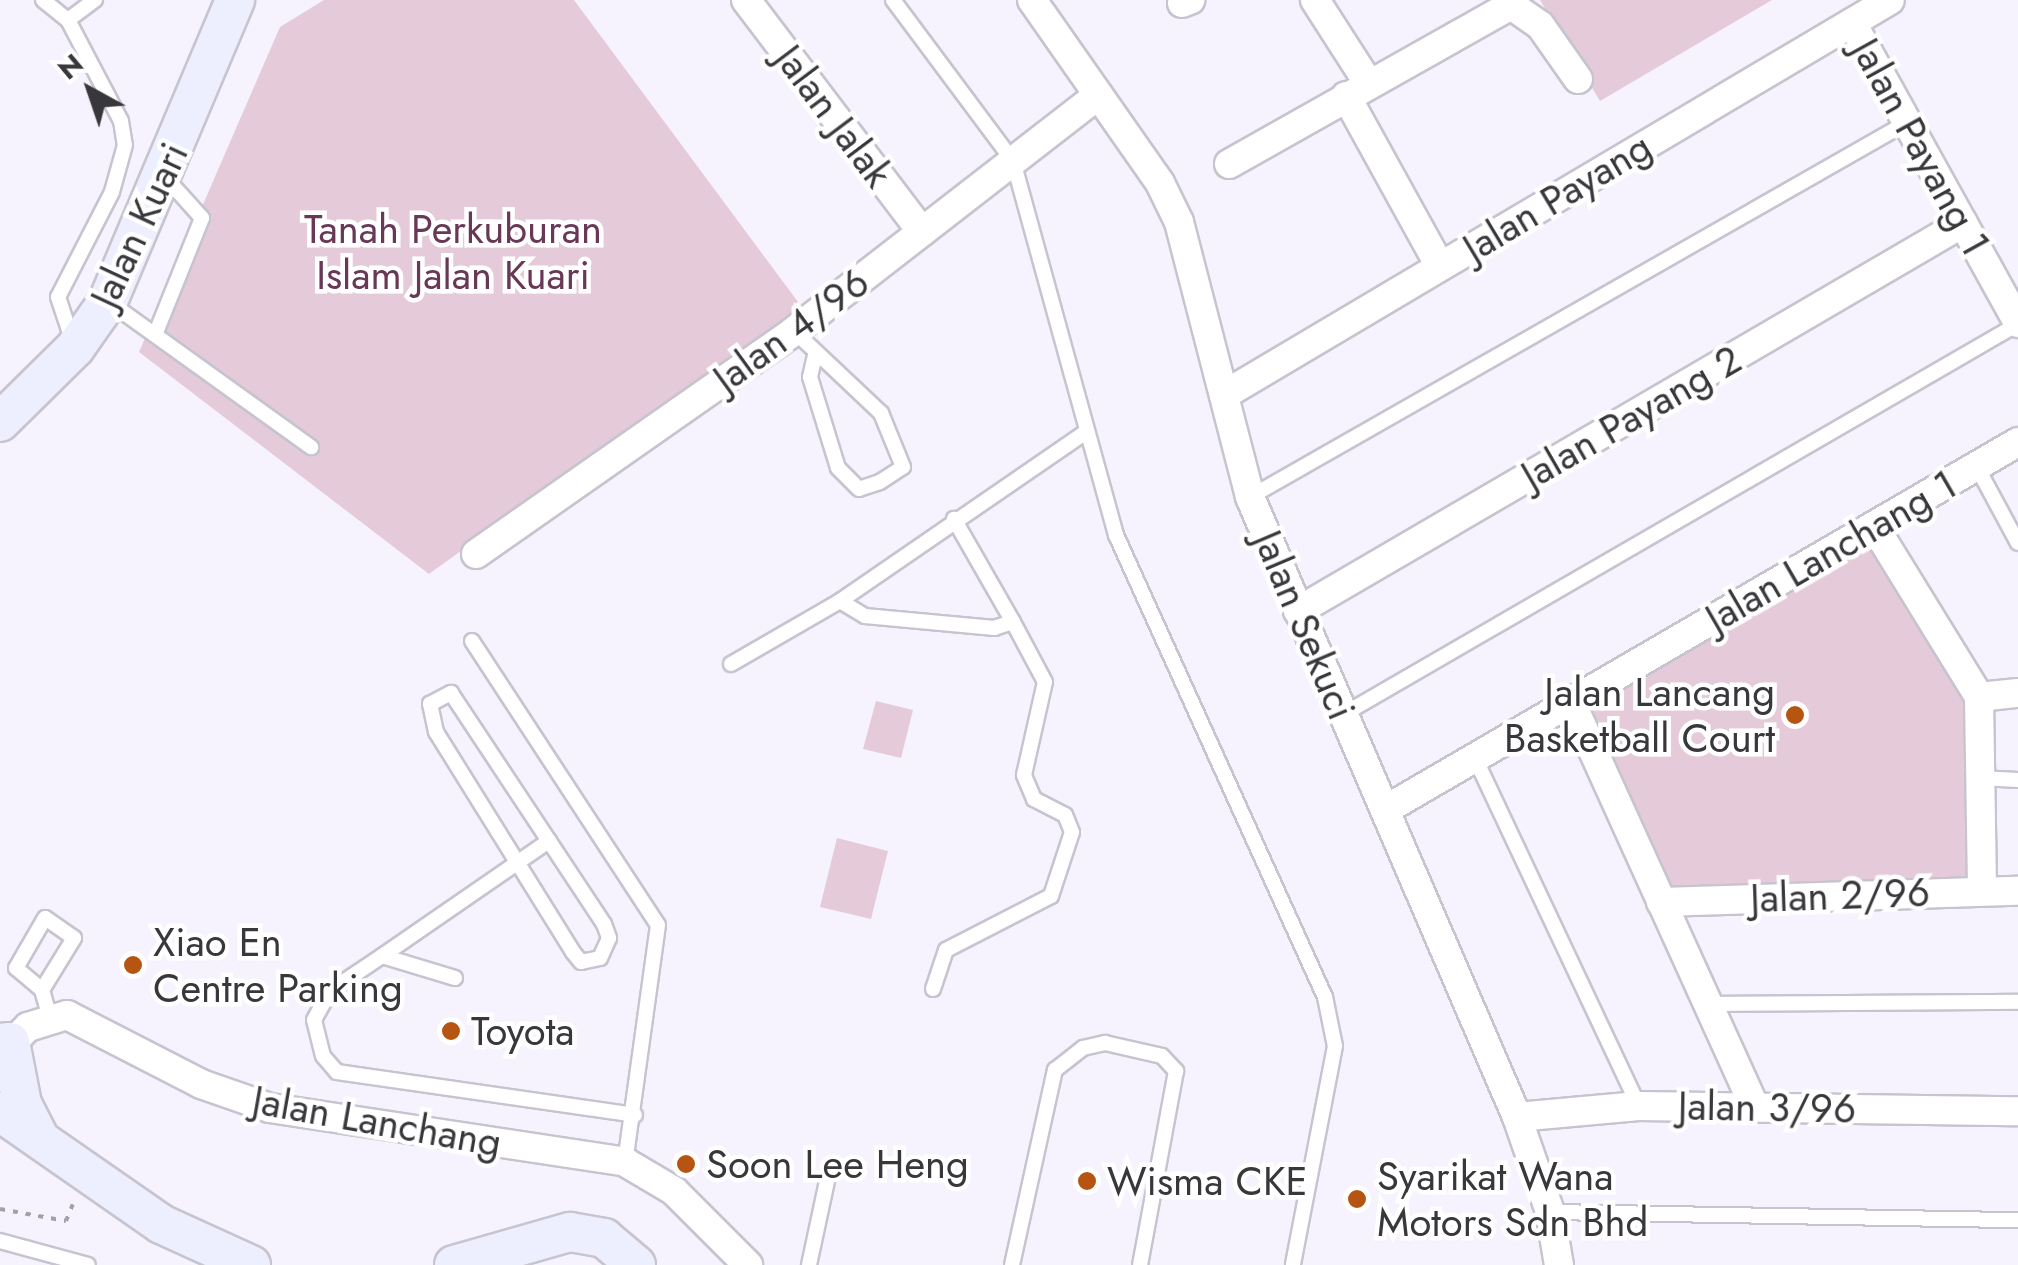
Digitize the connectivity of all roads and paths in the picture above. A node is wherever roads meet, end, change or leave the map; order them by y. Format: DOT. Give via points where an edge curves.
graph roads {
  1 [pos="43,0"];
  2 [pos="95,0"];
  3 [pos="235,0"];
  4 [pos="746,0"];
  5 [pos="893,0"];
  6 [pos="1033,0"];
  7 [pos="1316,0"];
  8 [pos="1890,0"];
  9 [pos="68,20"];
  10 [pos="1852,23"];
  11 [pos="1578,79"];
  12 [pos="1357,90"];
  13 [pos="1098,95"];
  14 [pos="1908,122"];
  15 [pos="1014,161"];
  16 [pos="1229,164"];
  17 [pos="164,176"];
  18 [pos="1963,224"];
  19 [pos="922,232"];
  20 [pos="1440,266"];
  21 [pos="108,301"];
  22 [pos="2018,323"];
  23 [pos="794,331"];
  24 [pos="154,335"];
  25 [pos="75,348"];
  26 [pos="815,355"];
  27 [pos="1224,395"];
  28 [pos="0,422"];
  29 [pos="1084,433"];
  30 [pos="2018,442"];
  31 [pos="311,447"];
  32 [pos="1976,466"];
  33 [pos="1250,497"];
  34 [pos="954,519"];
  35 [pos="1874,526"];
  36 [pos="2018,543"];
  37 [pos="476,554"];
  38 [pos="840,600"];
  39 [pos="1298,610"];
  40 [pos="1013,622"];
  41 [pos="472,641"];
  42 [pos="732,664"];
  43 [pos="2018,693"];
  44 [pos="1979,698"];
  45 [pos="1571,702"];
  46 [pos="1344,714"];
  47 [pos="1475,758"];
  48 [pos="1980,778"];
  49 [pos="2018,780"];
  50 [pos="1385,810"];
  51 [pos="549,841"];
  52 [pos="519,863"];
  53 [pos="1982,890"];
  54 [pos="2018,891"];
  55 [pos="1661,902"];
  56 [pos="27,912"];
  57 [pos="42,920"];
  58 [pos="382,956"];
  59 [pos="455,978"];
  60 [pos="933,989"];
  61 [pos="2018,1002"];
  62 [pos="45,1003"];
  63 [pos="1708,1004"];
  64 [pos="3,1047"];
  65 [pos="1640,1106"];
  66 [pos="1754,1106"];
  67 [pos="2018,1111"];
  68 [pos="0,1112"];
  69 [pos="635,1115"];
  70 [pos="1516,1116"];
  71 [pos="41,1141"];
  72 [pos="625,1162"];
  73 [pos="829,1172"];
  74 [pos="0,1209"];
  75 [pos="1550,1212"];
  76 [pos="66,1220"];
  77 [pos="2018,1220"];
  78 [pos="545,1239"];
  79 [pos="0,1241"];
  80 [pos="88,1265"];
  81 [pos="251,1265"];
  82 [pos="454,1265"];
  83 [pos="600,1265"];
  84 [pos="636,1265"];
  85 [pos="748,1265"];
  86 [pos="809,1265"];
  87 [pos="1012,1265"];
  88 [pos="1140,1265"];
  89 [pos="1293,1265"];
  90 [pos="1560,1265"];
  1 -- 9 [label="lane"];
  2 -- 9 [label="lane"];
  3 -- 17 [label="street, Jalan Kuari"];
  4 -- 19 [label="street, Jalan Jalak"];
  5 -- 15 [label="lane"];
  6 -- 13 [label="street, Jalan Sekuci"];
  7 -- 12 [label="street"];
  8 -- 10 [label="street, Jalan Payang"];
  9 -- 25 [label="lane" via="121,121 125,145 112,192 58,298"];
  10 -- 14 [label="street, Jalan Payang 1"];
  10 -- 20 [label="street, Jalan Payang"];
  11 -- 12 [label="street" via="1540,25 1510,4"];
  12 -- 16 [label="street"];
  12 -- 20 [label="street"];
  13 -- 15 [label="street, Jalan 4/96"];
  13 -- 27 [label="street, Jalan Sekuci" via="1180,222"];
  14 -- 18 [label="street, Jalan Payang 1"];
  14 -- 33 [label="lane"];
  15 -- 19 [label="street, Jalan 4/96"];
  15 -- 29 [label="lane"];
  17 -- 21 [label="street, Jalan Kuari"];
  17 -- 24 [label="lane" via="202,218"];
  18 -- 22 [label="street, Jalan Payang 1"];
  18 -- 39 [label="street, Jalan Payang 2"];
  19 -- 23 [label="street, Jalan 4/96"];
  20 -- 27 [label="street, Jalan Payang"];
  21 -- 24 [label="lane"];
  21 -- 25 [label="street, Jalan Kuari"];
  22 -- 46 [label="lane"];
  23 -- 26 [label="lane"];
  23 -- 37 [label="street, Jalan 4/96"];
  24 -- 31 [label="lane"];
  25 -- 28 [label="street, Jalan Kuari"];
  26 -- 26 [label="lane" via="881,413 903,467 880,482 859,489 838,468 810,377"];
  27 -- 33 [label="street, Jalan Sekuci"];
  29 -- 34 [label="lane"];
  29 -- 89 [label="lane" via="1116,535 1326,997 1334,1046"];
  30 -- 32 [label="street, Jalan Lanchang 1"];
  32 -- 35 [label="street, Jalan Lanchang 1"];
  32 -- 36 [label="lane"];
  33 -- 39 [label="street, Jalan Sekuci"];
  34 -- 38 [label="lane"];
  34 -- 40 [label="lane"];
  35 -- 44 [label="street"];
  35 -- 45 [label="street, Jalan Lanchang 1"];
  38 -- 40 [label="lane" via="864,616 994,628"];
  38 -- 42 [label="lane"];
  39 -- 46 [label="street, Jalan Sekuci"];
  40 -- 60 [label="lane" via="1045,682 1024,775 1034,799 1065,814 1072,832 1052,896 946,950"];
  41 -- 69 [label="lane" via="658,925"];
  43 -- 44 [label="street"];
  44 -- 48 [label="street"];
  45 -- 47 [label="street, Jalan Lanchang 1"];
  45 -- 55 [label="street"];
  46 -- 50 [label="street, Jalan Sekuci"];
  47 -- 50 [label="street, Jalan Lanchang 1"];
  47 -- 65 [label="lane"];
  48 -- 49 [label="lane"];
  48 -- 53 [label="street"];
  50 -- 70 [label="street, Jalan Sekuci"];
  51 -- 52 [label="lane"];
  51 -- 52 [label="lane" via="604,924 610,938 600,958 581,962"];
  51 -- 52 [label="lane" via="461,701 452,693 436,696 430,721"];
  52 -- 58 [label="lane"];
  53 -- 54 [label="street, Jalan 2/96"];
  53 -- 55 [label="street, Jalan 2/96"];
  55 -- 63 [label="street"];
  56 -- 57 [label="lane"];
  57 -- 62 [label="lane" via="16,968"];
  57 -- 62 [label="lane" via="74,938"];
  58 -- 59 [label="lane"];
  58 -- 69 [label="lane" via="330,992 314,1020 323,1056 337,1072"];
  61 -- 63 [label="lane"];
  62 -- 64 [label="street"];
  62 -- 72 [label="street, Jalan Lanchang" via="170,1070 270,1108"];
  63 -- 66 [label="street"];
  64 -- 71 [label="street"];
  65 -- 66 [label="street, Jalan 3/96"];
  65 -- 70 [label="street, Jalan 3/96"];
  66 -- 67 [label="street, Jalan 3/96"];
  68 -- 71 [label="street"];
  69 -- 72 [label="lane"];
  70 -- 75 [label="street, Jalan Sekuci"];
  71 -- 81 [label="street" via="194,1244"];
  72 -- 85 [label="street, Jalan Lanchang" via="674,1191"];
  73 -- 86 [label="lane"];
  74 -- 76 [label="path"];
  75 -- 77 [label="lane"];
  75 -- 90 [label="street, Jalan Sekuci"];
  78 -- 82 [label="street"];
  78 -- 83 [label="street"];
  78 -- 84 [label="street" via="570,1232 604,1238"];
  79 -- 80 [label="lane"];
  87 -- 88 [label="lane" via="1055,1070 1083,1048 1104,1043 1162,1056 1176,1071"];
}
